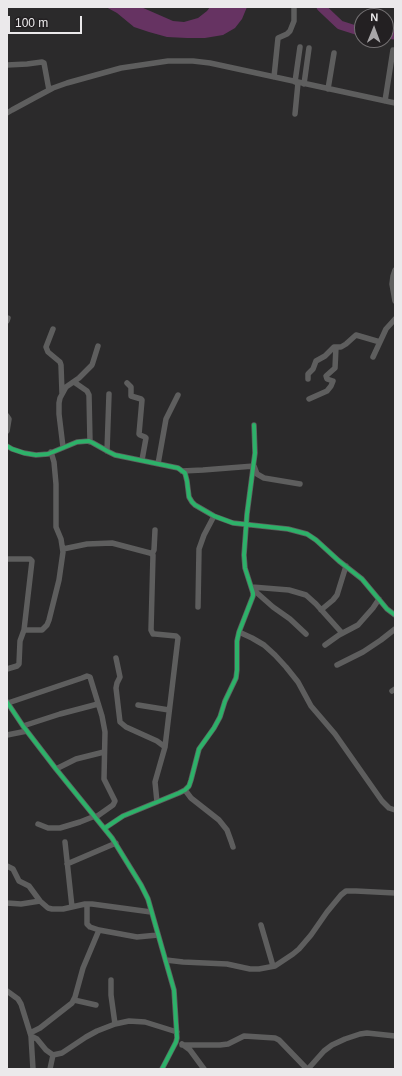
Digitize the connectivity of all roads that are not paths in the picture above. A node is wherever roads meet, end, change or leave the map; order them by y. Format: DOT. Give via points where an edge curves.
graph roads {
  1 [pos="294,7"];
  2 [pos="300,47"];
  3 [pos="309,48"];
  4 [pos="393,50"];
  5 [pos="334,53"];
  6 [pos="7,66"];
  7 [pos="274,77"];
  8 [pos="299,83"];
  9 [pos="328,89"];
  10 [pos="49,90"];
  11 [pos="386,101"];
  12 [pos="395,103"];
  13 [pos="7,114"];
  14 [pos="295,114"];
  15 [pos="395,270"];
  16 [pos="395,301"];
  17 [pos="395,320"];
  18 [pos="53,329"];
  19 [pos="380,342"];
  20 [pos="98,346"];
  21 [pos="336,347"];
  22 [pos="373,357"];
  23 [pos="308,379"];
  24 [pos="74,382"];
  25 [pos="127,383"];
  26 [pos="62,393"];
  27 [pos="109,394"];
  28 [pos="178,395"];
  29 [pos="309,399"];
  30 [pos="7,416"];
  31 [pos="254,425"];
  32 [pos="7,431"];
  33 [pos="90,442"];
  34 [pos="7,446"];
  35 [pos="63,447"];
  36 [pos="107,451"];
  37 [pos="51,452"];
  38 [pos="142,460"];
  39 [pos="158,464"];
  40 [pos="254,466"];
  41 [pos="182,470"];
  42 [pos="300,484"];
  43 [pos="214,516"];
  44 [pos="246,525"];
  45 [pos="155,530"];
  46 [pos="63,549"];
  47 [pos="152,554"];
  48 [pos="7,559"];
  49 [pos="346,566"];
  50 [pos="253,589"];
  51 [pos="379,599"];
  52 [pos="198,606"];
  53 [pos="321,610"];
  54 [pos="395,615"];
  55 [pos="395,629"];
  56 [pos="24,630"];
  57 [pos="239,632"];
  58 [pos="342,633"];
  59 [pos="306,634"];
  60 [pos="325,645"];
  61 [pos="116,658"];
  62 [pos="337,664"];
  63 [pos="7,669"];
  64 [pos="7,702"];
  65 [pos="98,704"];
  66 [pos="138,705"];
  67 [pos="169,710"];
  68 [pos="25,728"];
  69 [pos="7,735"];
  70 [pos="165,747"];
  71 [pos="104,752"];
  72 [pos="56,769"];
  73 [pos="185,790"];
  74 [pos="157,802"];
  75 [pos="395,810"];
  76 [pos="95,816"];
  77 [pos="38,824"];
  78 [pos="105,828"];
  79 [pos="65,842"];
  80 [pos="116,843"];
  81 [pos="233,848"];
  82 [pos="67,864"];
  83 [pos="7,866"];
  84 [pos="395,893"];
  85 [pos="40,901"];
  86 [pos="7,903"];
  87 [pos="87,904"];
  88 [pos="72,907"];
  89 [pos="151,912"];
  90 [pos="261,925"];
  91 [pos="99,930"];
  92 [pos="158,935"];
  93 [pos="166,960"];
  94 [pos="273,966"];
  95 [pos="111,980"];
  96 [pos="7,991"];
  97 [pos="74,1000"];
  98 [pos="96,1005"];
  99 [pos="115,1024"];
  100 [pos="177,1032"];
  101 [pos="30,1034"];
  102 [pos="395,1036"];
  103 [pos="176,1042"];
  104 [pos="182,1044"];
  105 [pos="53,1055"];
  106 [pos="33,1069"];
  107 [pos="50,1069"];
  108 [pos="162,1069"];
  109 [pos="204,1069"];
  110 [pos="307,1069"];
  1 -- 7 [label="street" via="294,21 290,31 278,38"];
  2 -- 8 [label="street"];
  3 -- 8 [label="street"];
  4 -- 11 [label="street"];
  5 -- 9 [label="street"];
  6 -- 10 [label="street" via="44,63"];
  7 -- 8 [label="street"];
  7 -- 10 [label="street" via="193,60 168,61 100,73"];
  8 -- 9 [label="street"];
  8 -- 14 [label="street"];
  9 -- 11 [label="street"];
  10 -- 13 [label="street"];
  11 -- 12 [label="street"];
  15 -- 16 [label="street" via="392,284"];
  17 -- 19 [label="street" via="386,329"];
  18 -- 26 [label="street" via="46,350 60,362"];
  19 -- 21 [label="street" via="356,335 346,344"];
  19 -- 22 [label="street"];
  20 -- 24 [label="street" via="89,368"];
  21 -- 23 [label="street" via="316,361 308,374"];
  21 -- 29 [label="street" via="335,368 326,376 333,381 332,384 327,391"];
  24 -- 26 [label="street"];
  24 -- 33 [label="street" via="89,395"];
  25 -- 38 [label="street" via="131,387 130,396 142,400 139,434 146,438"];
  26 -- 35 [label="street" via="59,410"];
  27 -- 36 [label="street"];
  28 -- 39 [label="street" via="166,419"];
  30 -- 32 [label="street"];
  31 -- 40 [label="street"];
  33 -- 35 [label="street"];
  33 -- 36 [label="street"];
  34 -- 37 [label="street" via="36,455"];
  35 -- 37 [label="street"];
  36 -- 38 [label="street"];
  37 -- 46 [label="street" via="56,484 56,527"];
  38 -- 39 [label="street"];
  39 -- 41 [label="street"];
  40 -- 41 [label="street"];
  40 -- 42 [label="street" via="257,474 264,478"];
  40 -- 44 [label="street"];
  41 -- 43 [label="street" via="192,502"];
  43 -- 44 [label="street"];
  43 -- 52 [label="street" via="199,549"];
  44 -- 49 [label="street" via="288,529 307,534"];
  44 -- 50 [label="street" via="244,562"];
  45 -- 47 [label="street"];
  46 -- 47 [label="street" via="87,544 112,543"];
  46 -- 56 [label="street" via="59,580 47,625 42,630"];
  47 -- 67 [label="street" via="151,630 153,634 178,638"];
  48 -- 56 [label="street" via="32,560"];
  49 -- 51 [label="street" via="362,579"];
  49 -- 53 [label="street" via="337,595"];
  50 -- 53 [label="street" via="289,590 306,594"];
  50 -- 57 [label="street" via="253,596"];
  50 -- 59 [label="street"];
  51 -- 54 [label="street"];
  51 -- 58 [label="street" via="358,625"];
  53 -- 58 [label="street"];
  55 -- 62 [label="street" via="363,652"];
  56 -- 63 [label="street" via="20,641 19,664"];
  57 -- 73 [label="street" via="236,678 220,717 199,749 189,786"];
  57 -- 75 [label="street" via="264,645 286,667 298,682 311,706 336,734 382,801"];
  58 -- 60 [label="street"];
  61 -- 70 [label="street" via="120,677 116,688 120,722 158,740"];
  64 -- 65 [label="street" via="89,676"];
  64 -- 68 [label="street"];
  65 -- 68 [label="street" via="60,714"];
  65 -- 71 [label="street" via="105,732"];
  66 -- 67 [label="street"];
  67 -- 70 [label="street"];
  68 -- 69 [label="street"];
  68 -- 72 [label="street"];
  70 -- 74 [label="street" via="155,782"];
  71 -- 72 [label="street" via="82,756"];
  71 -- 76 [label="street" via="104,779 116,801"];
  72 -- 76 [label="street"];
  73 -- 74 [label="street"];
  73 -- 81 [label="street" via="191,798 219,820 227,830"];
  74 -- 78 [label="street" via="123,816"];
  76 -- 77 [label="street" via="60,828 48,828"];
  76 -- 78 [label="street"];
  78 -- 80 [label="street"];
  79 -- 82 [label="street"];
  80 -- 82 [label="street"];
  80 -- 89 [label="street" via="145,892"];
  82 -- 88 [label="street"];
  83 -- 85 [label="street" via="13,869 19,881 30,887"];
  84 -- 94 [label="street" via="346,891 299,949"];
  85 -- 86 [label="street"];
  85 -- 88 [label="street" via="52,909"];
  87 -- 88 [label="street"];
  87 -- 89 [label="street"];
  87 -- 91 [label="street" via="87,924"];
  89 -- 92 [label="street"];
  90 -- 94 [label="street"];
  91 -- 92 [label="street" via="141,937"];
  91 -- 97 [label="street" via="83,968"];
  92 -- 93 [label="street"];
  93 -- 94 [label="street" via="227,964 250,969"];
  93 -- 100 [label="street" via="174,990"];
  95 -- 99 [label="street"];
  96 -- 101 [label="street" via="21,1004"];
  97 -- 98 [label="street"];
  97 -- 101 [label="street" via="56,1017"];
  99 -- 100 [label="street" via="139,1021"];
  99 -- 105 [label="street" via="94,1032 62,1053"];
  100 -- 103 [label="street"];
  101 -- 105 [label="street"];
  101 -- 106 [label="street"];
  102 -- 110 [label="street" via="367,1033 345,1039 324,1051"];
  103 -- 104 [label="street"];
  103 -- 108 [label="street"];
  104 -- 109 [label="street" via="190,1050"];
  104 -- 110 [label="street" via="228,1044 244,1036 274,1038 280,1040"];
  105 -- 107 [label="street"];
}
